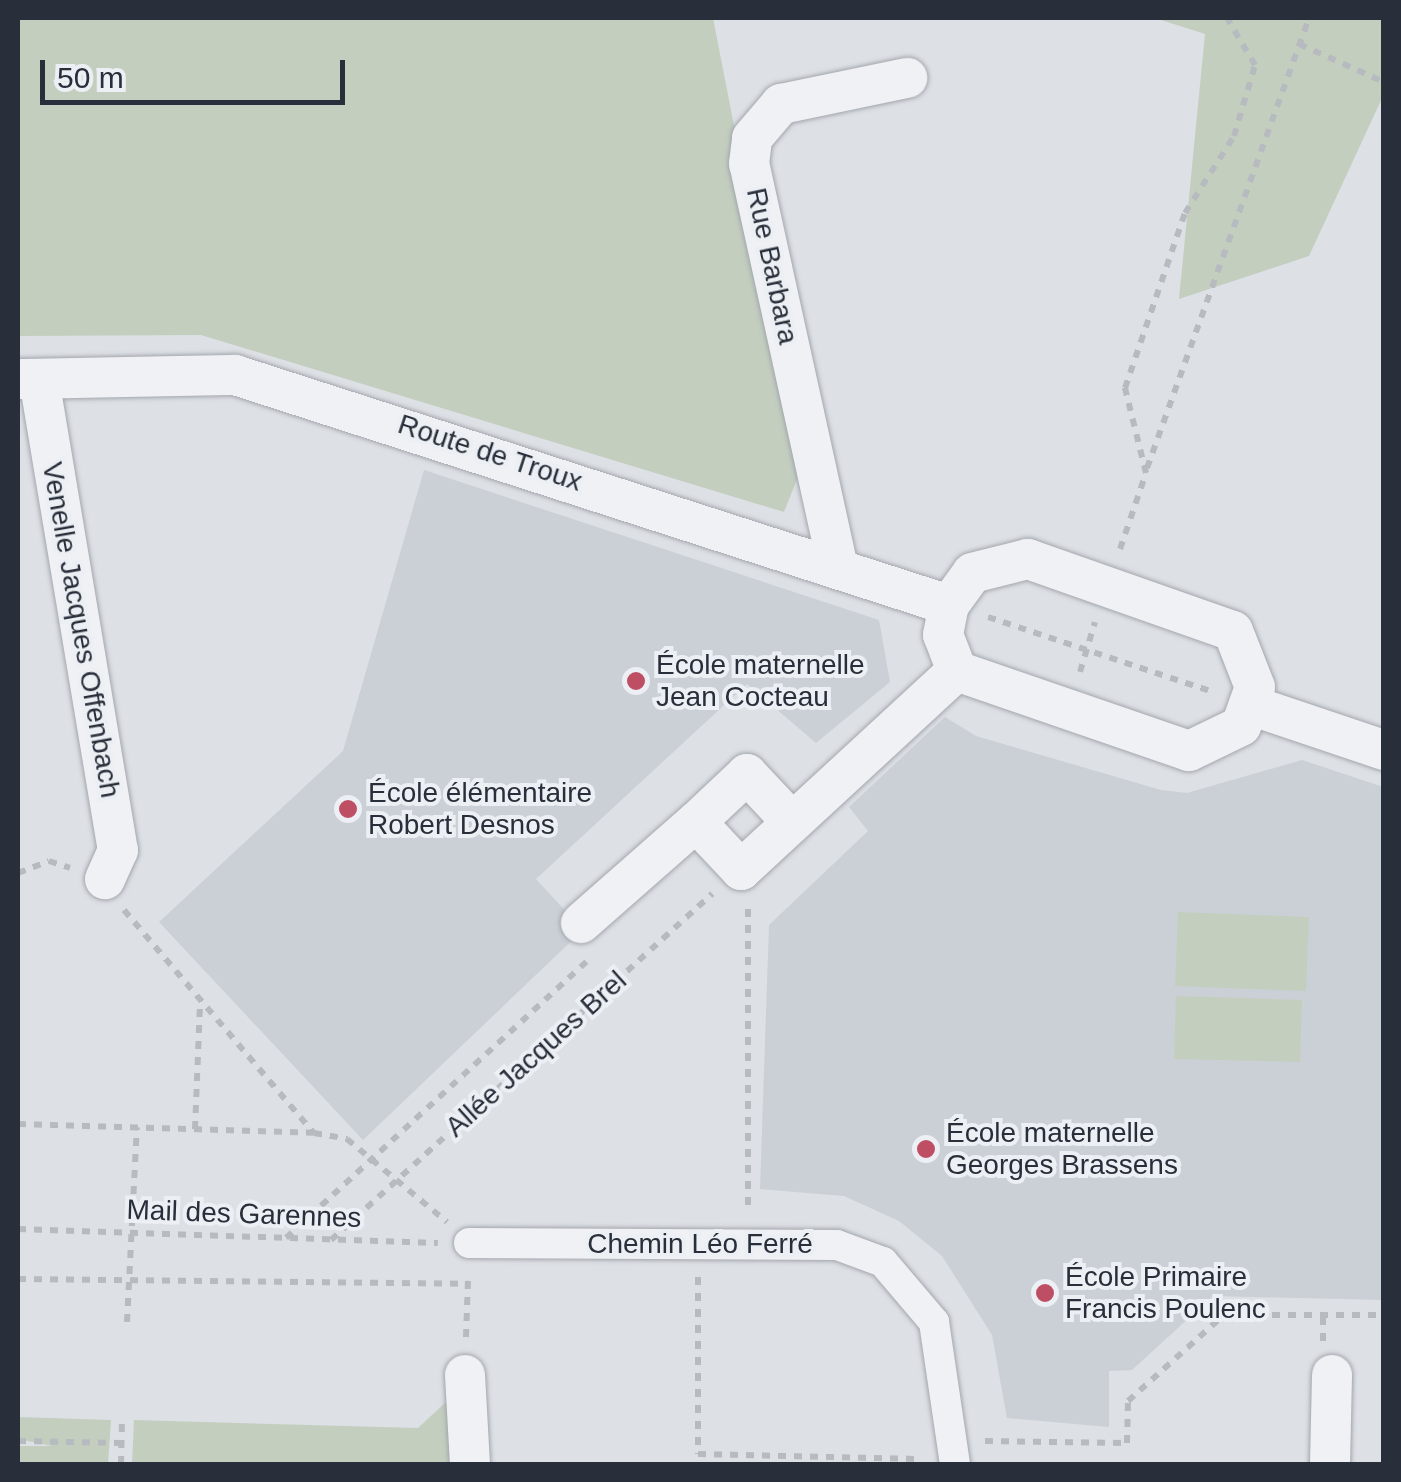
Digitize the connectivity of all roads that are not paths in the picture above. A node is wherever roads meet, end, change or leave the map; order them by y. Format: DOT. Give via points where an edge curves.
graph roads {
  1 [pos="907,78"];
  2 [pos="28,379"];
  3 [pos="837,564"];
  4 [pos="949,605"];
  5 [pos="957,671"];
  6 [pos="1250,705"];
  7 [pos="1384,750"];
  8 [pos="696,822"];
  9 [pos="792,822"];
  10 [pos="105,879"];
  11 [pos="586,940"];
  12 [pos="469,1244"];
  13 [pos="465,1375"];
  14 [pos="1332,1375"];
  15 [pos="955,1455"];
  16 [pos="470,1464"];
  17 [pos="1330,1464"];
  1 -- 3 [label="street, Rue Barbara" via="781,104 752,138 749,164"];
  2 -- 3 [label="street, Route de Troux" via="236,375"];
  2 -- 10 [label="street, Venelle Jacques Offenbach" via="118,850"];
  3 -- 4 [label="street, Route de Troux"];
  4 -- 5 [label="street" via="943,635"];
  4 -- 6 [label="street" via="972,574 1004,560 1109,582 1233,631 1254,671"];
  5 -- 6 [label="street" via="1189,751 1224,739"];
  5 -- 9 [label="street"];
  6 -- 7 [label="street"];
  8 -- 9 [label="street" via="746,774"];
  8 -- 9 [label="street" via="722,877"];
  8 -- 11 [label="street"];
  12 -- 15 [label="street, Chemin Léo Ferré" via="837,1245 906,1280 946,1362"];
  13 -- 16 [label="street"];
  14 -- 17 [label="street"];
}
